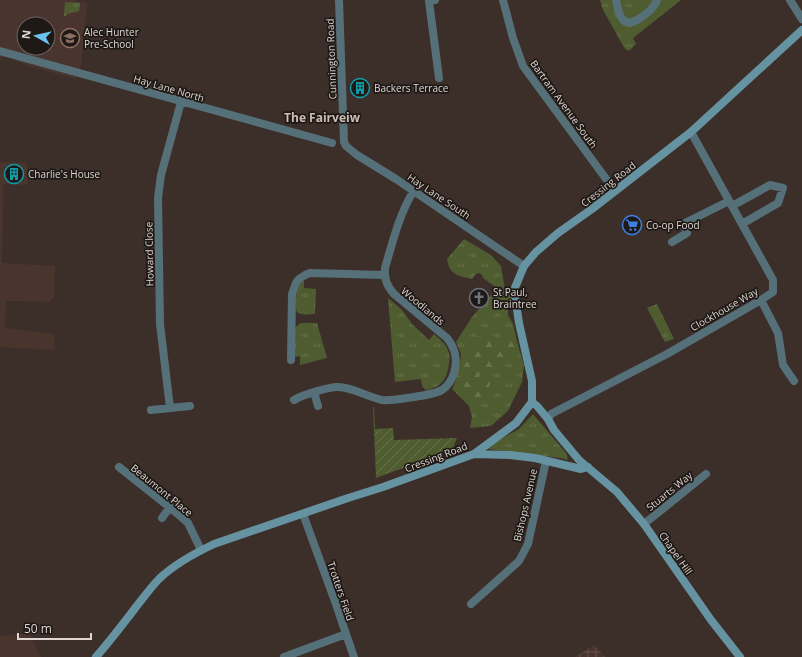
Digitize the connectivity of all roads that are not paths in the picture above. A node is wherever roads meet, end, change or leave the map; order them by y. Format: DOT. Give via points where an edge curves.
graph roads {
  1 [pos="339,0"];
  2 [pos="431,0"];
  3 [pos="502,0"];
  4 [pos="616,0"];
  5 [pos="657,0"];
  6 [pos="790,0"];
  7 [pos="802,19"];
  8 [pos="802,30"];
  9 [pos="0,51"];
  10 [pos="439,78"];
  11 [pos="181,102"];
  12 [pos="691,132"];
  13 [pos="344,142"];
  14 [pos="332,143"];
  15 [pos="615,191"];
  16 [pos="414,192"];
  17 [pos="730,203"];
  18 [pos="742,224"];
  19 [pos="672,242"];
  20 [pos="524,266"];
  21 [pos="385,275"];
  22 [pos="761,300"];
  23 [pos="291,360"];
  24 [pos="794,381"];
  25 [pos="314,392"];
  26 [pos="294,400"];
  27 [pos="532,402"];
  28 [pos="190,406"];
  29 [pos="318,406"];
  30 [pos="170,408"];
  31 [pos="151,410"];
  32 [pos="548,419"];
  33 [pos="474,454"];
  34 [pos="546,460"];
  35 [pos="119,467"];
  36 [pos="588,467"];
  37 [pos="706,474"];
  38 [pos="170,507"];
  39 [pos="303,514"];
  40 [pos="162,518"];
  41 [pos="644,524"];
  42 [pos="201,550"];
  43 [pos="471,604"];
  44 [pos="346,634"];
  45 [pos="96,657"];
  46 [pos="284,657"];
  47 [pos="354,657"];
  48 [pos="740,657"];
  1 -- 13 [label="street, Cunnington Road"];
  2 -- 10 [label="street"];
  3 -- 15 [label="street, Bartram Avenue South" via="523,66"];
  4 -- 5 [label="street" via="621,18 630,23 650,11"];
  6 -- 7 [label="street"];
  8 -- 12 [label="street, Cressing Road"];
  9 -- 11 [label="street, Hay Lane North"];
  11 -- 14 [label="street, Hay Lane North"];
  11 -- 30 [label="street, Howard Close" via="161,175 158,198 160,324"];
  12 -- 15 [label="street, Cressing Road"];
  12 -- 17 [label="street, Clockhouse Way"];
  13 -- 16 [label="street, Hay Lane South" via="350,150"];
  15 -- 20 [label="street, Cressing Road" via="558,233"];
  16 -- 20 [label="street, Hay Lane South"];
  16 -- 21 [label="street" via="398,222"];
  17 -- 18 [label="street, Clockhouse Way"];
  17 -- 18 [label="street" via="770,185 783,188 778,203"];
  17 -- 19 [label="street" via="683,224 687,233"];
  18 -- 22 [label="street, Clockhouse Way" via="773,280 773,292"];
  20 -- 27 [label="street, Cressing Road" via="514,290 532,381"];
  21 -- 23 [label="street" via="310,273 299,279 292,294"];
  21 -- 25 [label="street, Woodlands" via="389,289 451,343 456,362 449,383 435,393 389,400 340,387"];
  22 -- 24 [label="street" via="778,333 783,365"];
  22 -- 32 [label="street, Clockhouse Way" via="667,354 551,414"];
  25 -- 26 [label="street, Woodlands"];
  25 -- 29 [label="street"];
  27 -- 32 [label="street, Chapel Hill"];
  27 -- 33 [label="street, Cressing Road" via="516,423"];
  28 -- 30 [label="street"];
  30 -- 31 [label="street"];
  32 -- 36 [label="street, Chapel Hill" via="554,430"];
  33 -- 34 [label="street" via="510,454"];
  33 -- 39 [label="street, Cressing Road"];
  34 -- 36 [label="street" via="581,469"];
  34 -- 43 [label="street, Bishops Avenue" via="528,544 519,561"];
  35 -- 38 [label="street, Beaumont Place"];
  36 -- 41 [label="street, Chapel Hill" via="617,492"];
  37 -- 41 [label="street, Stuarts Way"];
  38 -- 40 [label="street"];
  38 -- 42 [label="street, Beaumont Place" via="188,523"];
  39 -- 42 [label="street, Cressing Road"];
  39 -- 44 [label="street, Trotters Field"];
  41 -- 48 [label="street, Chapel Hill"];
  42 -- 45 [label="street, Cressing Road" via="158,579"];
  44 -- 46 [label="street, Trotters Field"];
  44 -- 47 [label="street"];
}
